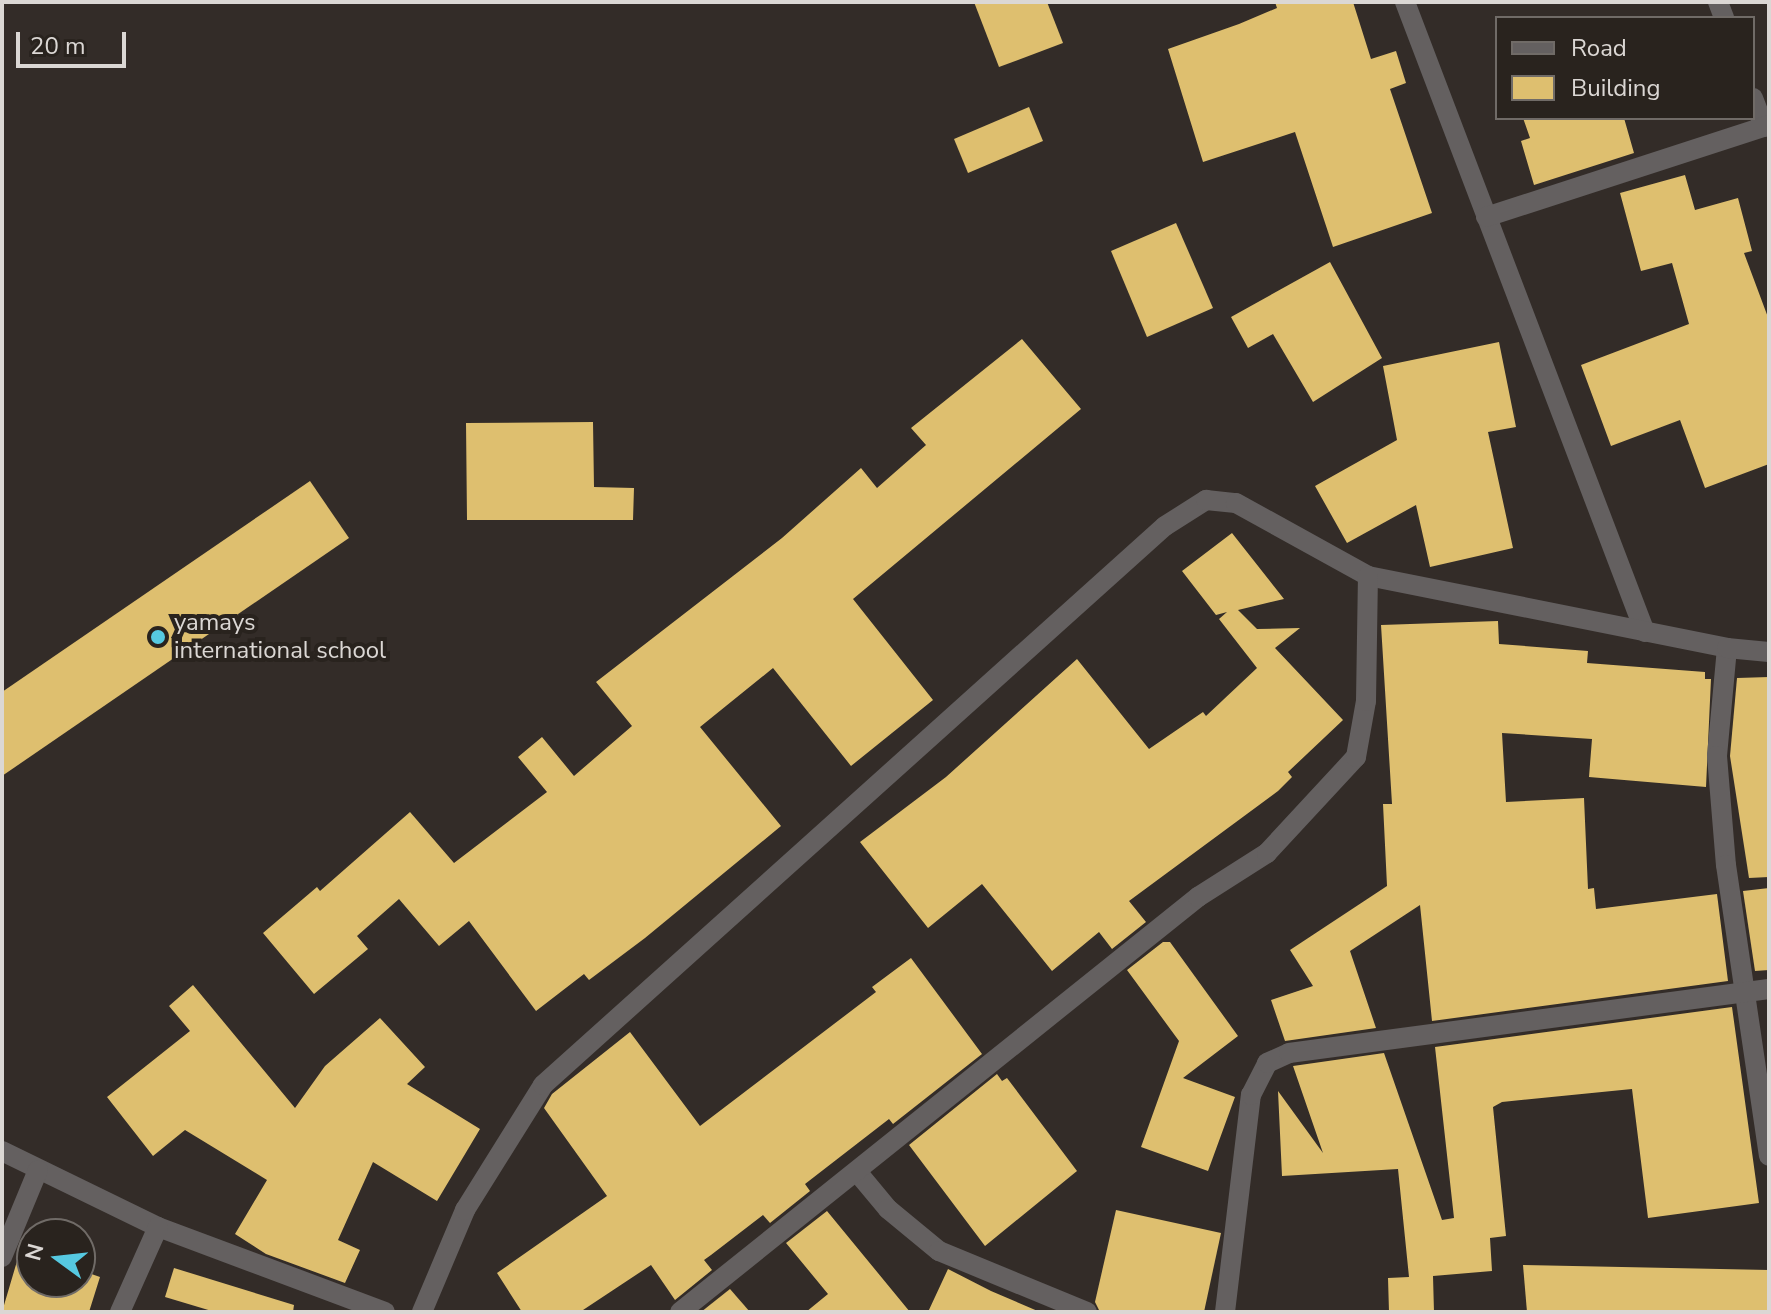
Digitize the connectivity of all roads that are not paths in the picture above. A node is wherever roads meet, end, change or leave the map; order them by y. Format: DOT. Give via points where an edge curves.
graph roads {
  1 [pos="1405,2"];
  2 [pos="1755,102"];
  3 [pos="1766,126"];
  4 [pos="1486,217"];
  5 [pos="1368,576"];
  6 [pos="1645,632"];
  7 [pos="1727,648"];
  8 [pos="1769,652"];
  9 [pos="1769,989"];
  10 [pos="1745,993"];
  11 [pos="2,1151"];
  12 [pos="1769,1156"];
  13 [pos="38,1170"];
  14 [pos="858,1173"];
  15 [pos="158,1227"];
  16 [pos="2,1257"];
  17 [pos="120,1312"];
  18 [pos="385,1312"];
  19 [pos="422,1312"];
  20 [pos="680,1312"];
  21 [pos="1087,1312"];
  22 [pos="1225,1312"];
  1 -- 4 [label="street"];
  2 -- 3 [label="street"];
  3 -- 4 [label="street"];
  4 -- 6 [label="street" via="1540,346"];
  5 -- 6 [label="street"];
  5 -- 14 [label="street" via="1366,701 1356,757 1267,853 1198,897"];
  5 -- 19 [label="street" via="1236,503 1206,500 1165,526 543,1085 465,1210"];
  6 -- 7 [label="street"];
  7 -- 8 [label="street"];
  7 -- 10 [label="street" via="1717,756"];
  9 -- 10 [label="street"];
  10 -- 12 [label="street"];
  10 -- 22 [label="street" via="1289,1053 1267,1063 1251,1095"];
  11 -- 13 [label="street"];
  13 -- 15 [label="street"];
  13 -- 16 [label="street"];
  14 -- 20 [label="street"];
  14 -- 21 [label="street" via="888,1209 939,1251"];
  15 -- 17 [label="street"];
  15 -- 18 [label="street"];
}
